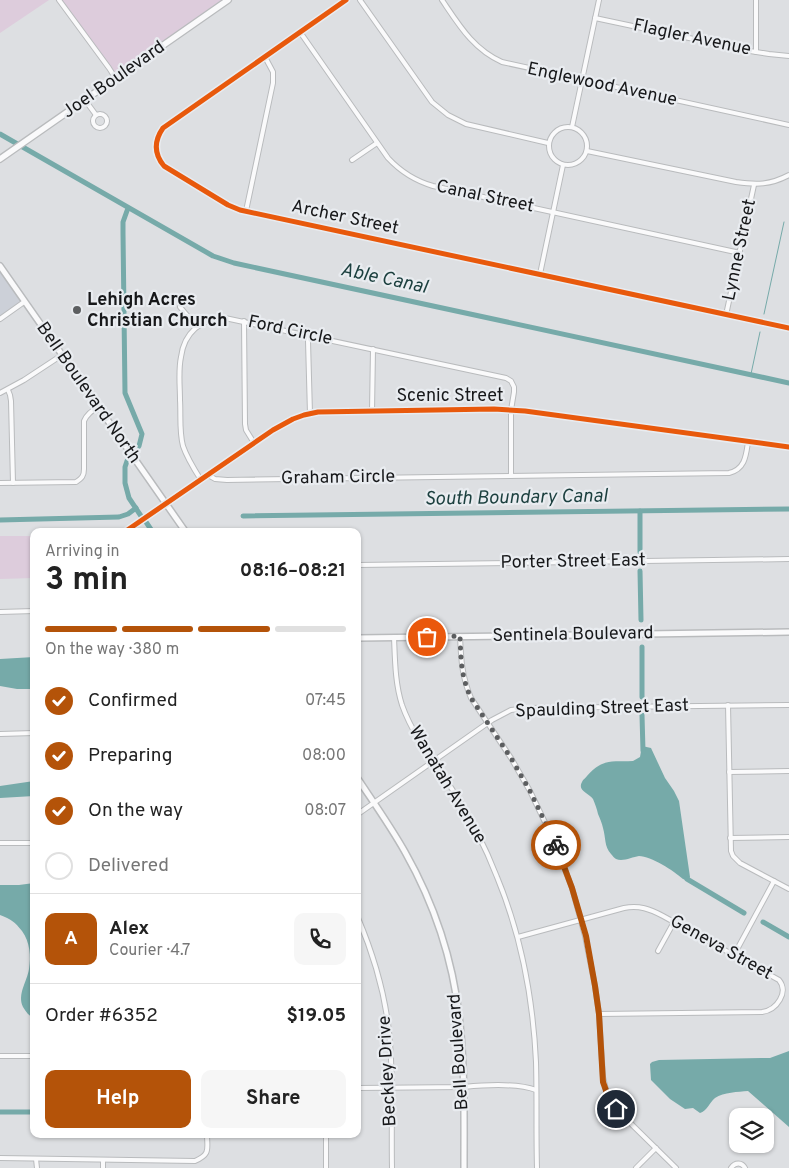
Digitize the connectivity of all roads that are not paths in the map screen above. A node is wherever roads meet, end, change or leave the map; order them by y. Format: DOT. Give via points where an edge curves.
graph roads {
  1 [pos="59,0"];
  2 [pos="228,0"];
  3 [pos="346,0"];
  4 [pos="360,0"];
  5 [pos="442,0"];
  6 [pos="599,0"];
  7 [pos="756,0"];
  8 [pos="595,18"];
  9 [pos="300,32"];
  10 [pos="756,52"];
  11 [pos="789,56"];
  12 [pos="265,57"];
  13 [pos="116,79"];
  14 [pos="582,80"];
  15 [pos="85,100"];
  16 [pos="96,115"];
  17 [pos="789,125"];
  18 [pos="572,127"];
  19 [pos="377,143"];
  20 [pos="548,143"];
  21 [pos="587,151"];
  22 [pos="0,159"];
  23 [pos="352,160"];
  24 [pos="563,165"];
  25 [pos="789,175"];
  26 [pos="754,185"];
  27 [pos="246,211"];
  28 [pos="553,212"];
  29 [pos="740,252"];
  30 [pos="0,266"];
  31 [pos="540,274"];
  32 [pos="24,302"];
  33 [pos="180,307"];
  34 [pos="726,315"];
  35 [pos="0,319"];
  36 [pos="244,321"];
  37 [pos="197,328"];
  38 [pos="789,328"];
  39 [pos="309,335"];
  40 [pos="373,349"];
  41 [pos="62,355"];
  42 [pos="8,390"];
  43 [pos="0,394"];
  44 [pos="98,407"];
  45 [pos="511,410"];
  46 [pos="372,411"];
  47 [pos="310,414"];
  48 [pos="748,442"];
  49 [pos="254,443"];
  50 [pos="789,447"];
  51 [pos="208,475"];
  52 [pos="511,476"];
  53 [pos="201,480"];
  54 [pos="0,483"];
  55 [pos="13,483"];
  56 [pos="166,504"];
  57 [pos="130,528"];
  58 [pos="183,528"];
  59 [pos="789,559"];
  60 [pos="361,565"];
  61 [pos="30,611"];
  62 [pos="0,612"];
  63 [pos="789,632"];
  64 [pos="460,636"];
  65 [pos="394,637"];
  66 [pos="361,638"];
  67 [pos="789,705"];
  68 [pos="728,706"];
  69 [pos="488,724"];
  70 [pos="0,734"];
  71 [pos="30,734"];
  72 [pos="433,762"];
  73 [pos="789,771"];
  74 [pos="729,772"];
  75 [pos="361,783"];
  76 [pos="374,802"];
  77 [pos="361,812"];
  78 [pos="789,837"];
  79 [pos="730,838"];
  80 [pos="0,843"];
  81 [pos="30,843"];
  82 [pos="774,881"];
  83 [pos="789,890"];
  84 [pos="581,920"];
  85 [pos="674,922"];
  86 [pos="361,926"];
  87 [pos="518,936"];
  88 [pos="658,951"];
  89 [pos="734,955"];
  90 [pos="599,1014"];
  91 [pos="0,1056"];
  92 [pos="30,1056"];
  93 [pos="464,1087"];
  94 [pos="361,1088"];
  95 [pos="391,1088"];
  96 [pos="536,1090"];
  97 [pos="207,1138"];
  98 [pos="326,1138"];
  99 [pos="656,1148"];
  100 [pos="0,1158"];
  101 [pos="36,1159"];
  102 [pos="103,1160"];
  103 [pos="169,1161"];
  104 [pos="36,1168"];
  105 [pos="103,1168"];
  106 [pos="169,1168"];
  107 [pos="326,1168"];
  108 [pos="392,1168"];
  109 [pos="464,1168"];
  110 [pos="537,1168"];
  111 [pos="636,1168"];
  112 [pos="676,1168"];
  113 [pos="731,1168"];
  114 [pos="745,1168"];
  1 -- 13 [label="street"];
  2 -- 13 [label="main road, Joel Boulevard"];
  3 -- 9 [label="street, Archer Street"];
  4 -- 20 [label="street" via="427,96 442,111 466,124"];
  5 -- 14 [label="street, Englewood Avenue" via="468,38 488,55 516,66"];
  6 -- 8 [label="street"];
  7 -- 10 [label="street"];
  8 -- 10 [label="street, Flagler Avenue"];
  8 -- 14 [label="street"];
  9 -- 12 [label="street, Archer Street"];
  9 -- 19 [label="street, Canal Street"];
  10 -- 11 [label="street, Flagler Avenue"];
  12 -- 27 [label="street" via="273,83"];
  12 -- 27 [label="street, Archer Street" via="168,124 159,133 156,144 157,155 169,170 228,205"];
  13 -- 15 [label="main road, Joel Boulevard"];
  14 -- 17 [label="street, Englewood Avenue"];
  14 -- 18 [label="street"];
  15 -- 16 [label="street"];
  15 -- 22 [label="main road, Joel Boulevard"];
  18 -- 20 [label="street" via="560,128"];
  18 -- 21 [label="street" via="586,138"];
  19 -- 23 [label="street"];
  19 -- 28 [label="street, Canal Street" via="402,172 433,186"];
  20 -- 24 [label="street" via="550,154"];
  21 -- 24 [label="street" via="581,161"];
  21 -- 26 [label="street"];
  24 -- 28 [label="street"];
  25 -- 26 [label="street"];
  26 -- 29 [label="street, Lynne Street"];
  27 -- 31 [label="street, Archer Street"];
  28 -- 29 [label="street, Canal Street"];
  28 -- 31 [label="street"];
  29 -- 34 [label="street, Lynne Street"];
  30 -- 32 [label="street, Bell Boulevard North"];
  31 -- 34 [label="street, Archer Street"];
  32 -- 35 [label="street"];
  32 -- 41 [label="street, Bell Boulevard North"];
  33 -- 37 [label="street"];
  34 -- 38 [label="street, Archer Street"];
  36 -- 37 [label="street, Ford Circle" via="220,318 208,320"];
  36 -- 39 [label="street, Ford Circle"];
  36 -- 49 [label="street" via="244,424"];
  37 -- 53 [label="street" via="184,344 180,358 181,429 186,455"];
  39 -- 40 [label="street, Ford Circle"];
  39 -- 47 [label="street"];
  40 -- 45 [label="street, Ford Circle" via="506,378 514,386"];
  40 -- 46 [label="street"];
  41 -- 42 [label="street"];
  41 -- 44 [label="street, Bell Boulevard North"];
  42 -- 43 [label="street"];
  42 -- 55 [label="street"];
  44 -- 55 [label="street" via="84,421 84,474 81,479 76,482"];
  44 -- 56 [label="street, Bell Boulevard North"];
  45 -- 46 [label="street, Scenic Street"];
  45 -- 48 [label="street, Scenic Street"];
  45 -- 52 [label="street"];
  46 -- 47 [label="street, Scenic Street"];
  47 -- 49 [label="street, Scenic Street" via="282,424"];
  48 -- 50 [label="street, Scenic Street"];
  48 -- 52 [label="street, Graham Circle" via="743,464 729,474"];
  49 -- 51 [label="street, Scenic Street"];
  51 -- 52 [label="street, Graham Circle" via="227,480"];
  51 -- 53 [label="street, Scenic Street"];
  53 -- 56 [label="street, Scenic Street"];
  54 -- 55 [label="street"];
  56 -- 57 [label="street, Scenic Street"];
  56 -- 58 [label="street, Bell Boulevard North"];
  59 -- 60 [label="street, Porter Street East"];
  61 -- 62 [label="street"];
  63 -- 64 [label="street, Sentinela Boulevard"];
  64 -- 65 [label="street, Sentinela Boulevard"];
  64 -- 69 [label="street" via="464,680"];
  65 -- 66 [label="street, Sentinela Boulevard"];
  65 -- 72 [label="street, Wanatah Avenue" via="396,679 402,703 408,721"];
  67 -- 68 [label="street, Spaulding Street East"];
  68 -- 69 [label="street, Spaulding Street East" via="522,708 496,717"];
  68 -- 74 [label="street"];
  69 -- 72 [label="street, Spaulding Street East"];
  69 -- 84 [label="street" via="541,812 566,869"];
  70 -- 71 [label="street"];
  72 -- 76 [label="street, Spaulding Street East"];
  72 -- 87 [label="street, Wanatah Avenue" via="480,837"];
  73 -- 74 [label="street"];
  74 -- 79 [label="street"];
  75 -- 76 [label="street, Bell Boulevard"];
  76 -- 77 [label="street, Spaulding Street East"];
  76 -- 93 [label="street, Bell Boulevard" via="414,868 440,931 457,999"];
  78 -- 79 [label="street"];
  79 -- 82 [label="street" via="732,856 736,860"];
  80 -- 81 [label="street"];
  82 -- 83 [label="street"];
  82 -- 89 [label="street"];
  84 -- 85 [label="street, Geneva Street" via="636,906 652,910"];
  84 -- 87 [label="street, Geneva Street"];
  84 -- 90 [label="street"];
  85 -- 88 [label="street"];
  85 -- 89 [label="street, Geneva Street"];
  86 -- 95 [label="street, Beckley Drive" via="384,1002"];
  87 -- 96 [label="street, Wanatah Avenue" via="531,1006"];
  89 -- 90 [label="street, Geneva Street" via="784,983 786,993 781,1002 762,1012"];
  90 -- 99 [label="street" via="607,1094 616,1109"];
  91 -- 92 [label="street"];
  93 -- 95 [label="street"];
  93 -- 96 [label="street" via="518,1086"];
  93 -- 109 [label="street, Bell Boulevard"];
  94 -- 95 [label="street"];
  95 -- 108 [label="street, Beckley Drive"];
  96 -- 110 [label="street, Wanatah Avenue"];
  97 -- 103 [label="street" via="204,1157 195,1161"];
  98 -- 107 [label="street"];
  99 -- 111 [label="street"];
  99 -- 112 [label="street"];
  100 -- 101 [label="street"];
  101 -- 102 [label="street"];
  101 -- 104 [label="street"];
  102 -- 103 [label="street"];
  102 -- 105 [label="street"];
  103 -- 106 [label="street"];
  113 -- 114 [label="street" via="739,1163"];
}
